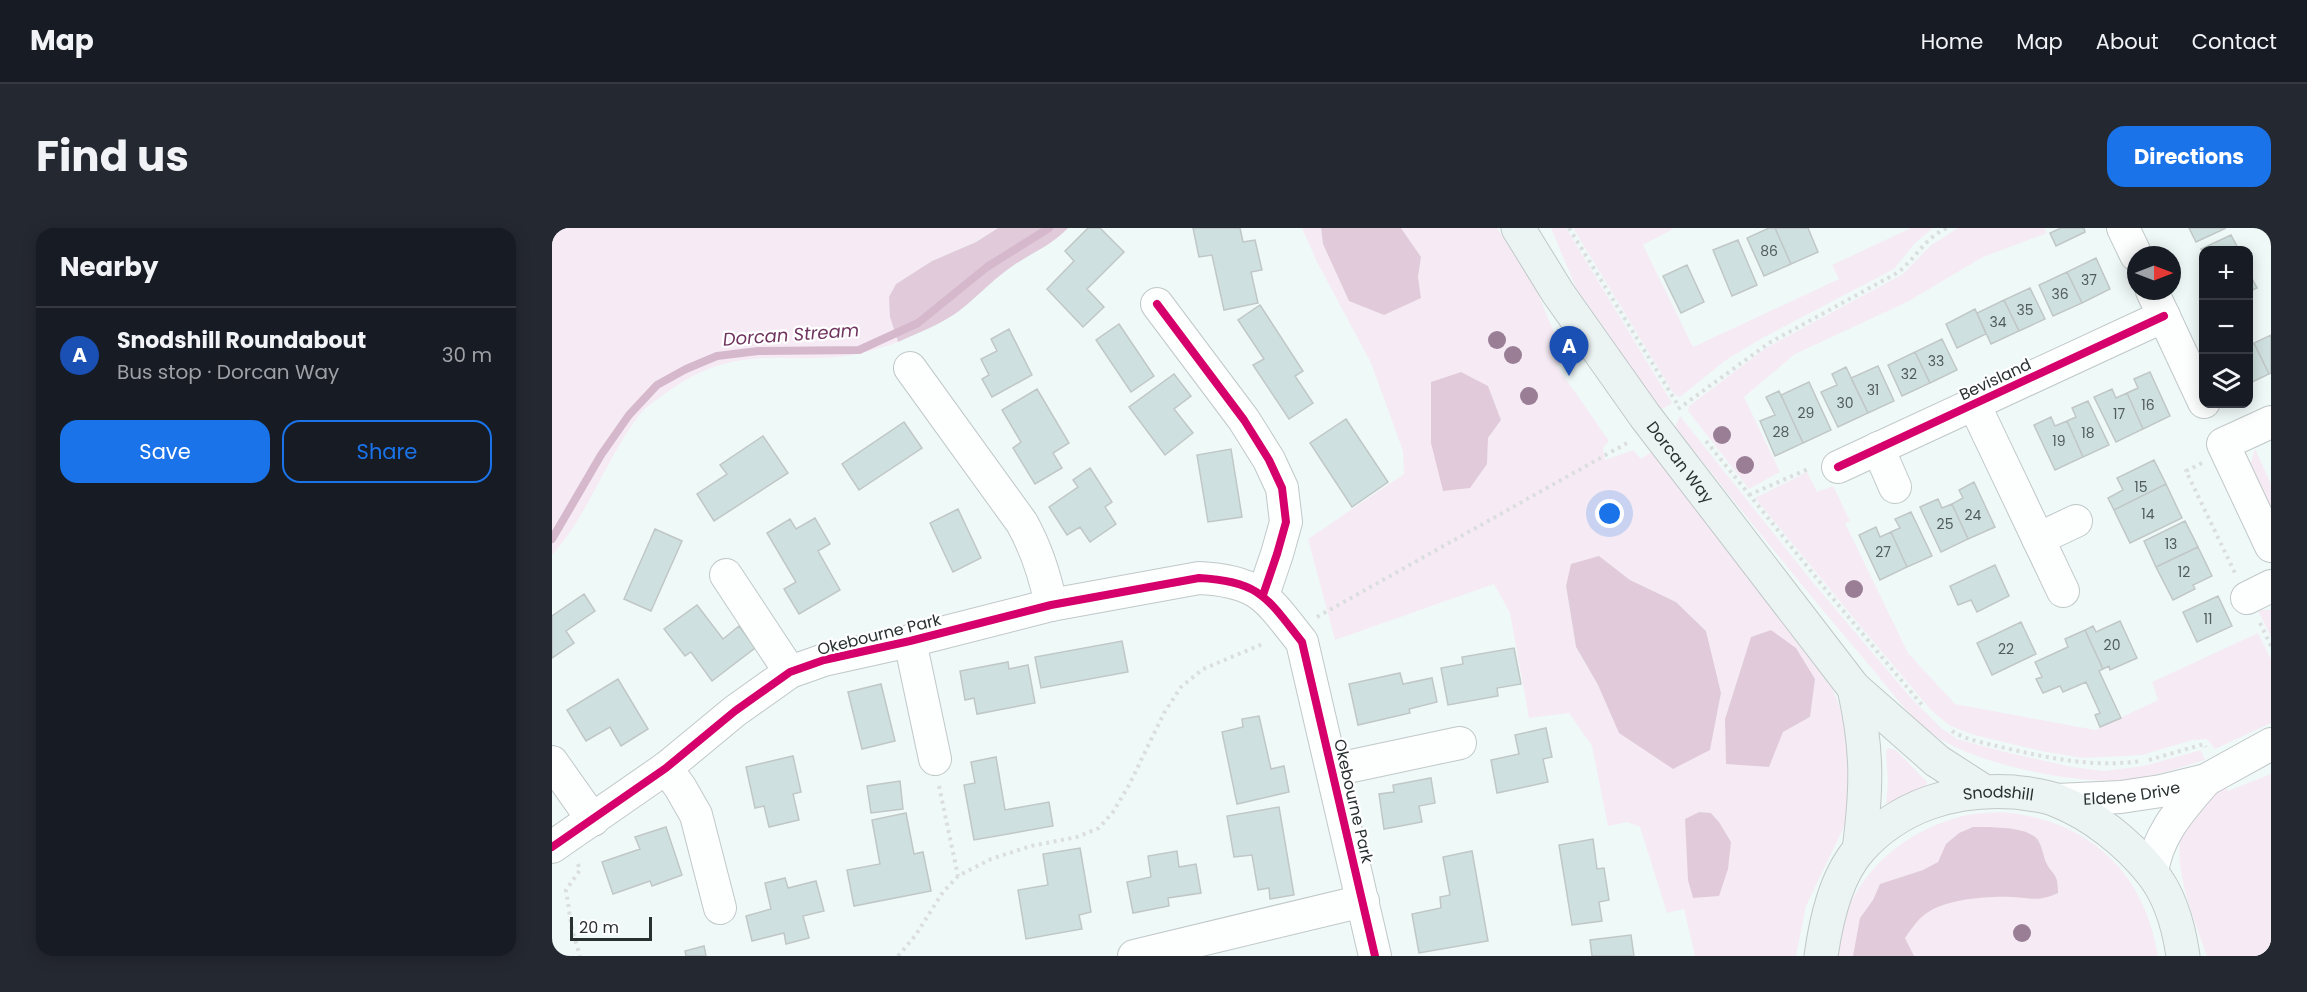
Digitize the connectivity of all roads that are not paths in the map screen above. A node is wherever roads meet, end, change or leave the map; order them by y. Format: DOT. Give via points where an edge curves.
graph roads {
  1 [pos="1518,228"];
  2 [pos="2123,228"];
  3 [pos="2132,246"];
  4 [pos="1157,304"];
  5 [pos="2158,304"];
  6 [pos="910,368"];
  7 [pos="2199,392"];
  8 [pos="1974,404"];
  9 [pos="2206,408"];
  10 [pos="2271,422"];
  11 [pos="1878,448"];
  12 [pos="2225,448"];
  13 [pos="1838,467"];
  14 [pos="1895,487"];
  15 [pos="2076,520"];
  16 [pos="2038,539"];
  17 [pos="2271,546"];
  18 [pos="726,575"];
  19 [pos="2063,591"];
  20 [pos="1263,595"];
  21 [pos="1051,605"];
  22 [pos="910,641"];
  23 [pos="790,672"];
  24 [pos="1854,688"];
  25 [pos="1460,743"];
  26 [pos="2271,744"];
  27 [pos="935,759"];
  28 [pos="552,762"];
  29 [pos="666,768"];
  30 [pos="1332,770"];
  31 [pos="2213,775"];
  32 [pos="1982,790"];
  33 [pos="2057,800"];
  34 [pos="593,820"];
  35 [pos="558,842"];
  36 [pos="1859,850"];
  37 [pos="2152,873"];
  38 [pos="1363,901"];
  39 [pos="720,909"];
  40 [pos="1134,956"];
  41 [pos="1375,956"];
  42 [pos="1821,956"];
  43 [pos="2183,956"];
  1 -- 24 [label="main road, Dorcan Way" via="1558,293 1654,428"];
  2 -- 3 [label="street"];
  4 -- 20 [label="street" via="1244,420 1282,488 1286,522"];
  5 -- 7 [label="street, Bevisland"];
  5 -- 8 [label="street, Bevisland"];
  6 -- 21 [label="street" via="1022,524 1039,556"];
  8 -- 11 [label="street, Bevisland"];
  8 -- 16 [label="street, Bevisland"];
  9 -- 12 [label="street, Bevisland"];
  10 -- 12 [label="street"];
  11 -- 13 [label="street, Bevisland"];
  11 -- 14 [label="street"];
  12 -- 17 [label="street, Bevisland"];
  15 -- 16 [label="street"];
  16 -- 19 [label="street, Bevisland"];
  18 -- 23 [label="street"];
  20 -- 21 [label="street, Okebourne Park" via="1240,584 1199,578"];
  20 -- 30 [label="street, Okebourne Park" via="1302,642"];
  21 -- 22 [label="street, Okebourne Park"];
  22 -- 23 [label="street, Okebourne Park" via="824,660"];
  22 -- 27 [label="street, Okebourne Park"];
  23 -- 29 [label="street, Okebourne Park"];
  24 -- 32 [label="main road, Dorcan Way" via="1937,761"];
  24 -- 36 [label="main road, Dorcan Way" via="1866,764"];
  25 -- 30 [label="street, Okebourne Park"];
  26 -- 31 [label="street, Eldene Drive"];
  28 -- 34 [label="street"];
  29 -- 34 [label="street, Okebourne Park"];
  29 -- 39 [label="street" via="696,815"];
  30 -- 38 [label="street, Okebourne Park"];
  31 -- 33 [label="street, Eldene Drive" via="2161,791"];
  31 -- 37 [label="street, Eldene Drive" via="2163,835"];
  32 -- 33 [label="main road, Snodshill"];
  32 -- 36 [label="main road, Snodshill" via="1946,796 1900,816"];
  33 -- 37 [label="main road, Snodshill" via="2109,831"];
  34 -- 35 [label="street, Okebourne Park"];
  36 -- 42 [label="main road, Snodshill" via="1845,870 1837,892"];
  37 -- 43 [label="main road, Snodshill" via="2169,902"];
  38 -- 40 [label="street"];
  38 -- 41 [label="street, Okebourne Park"];
}
